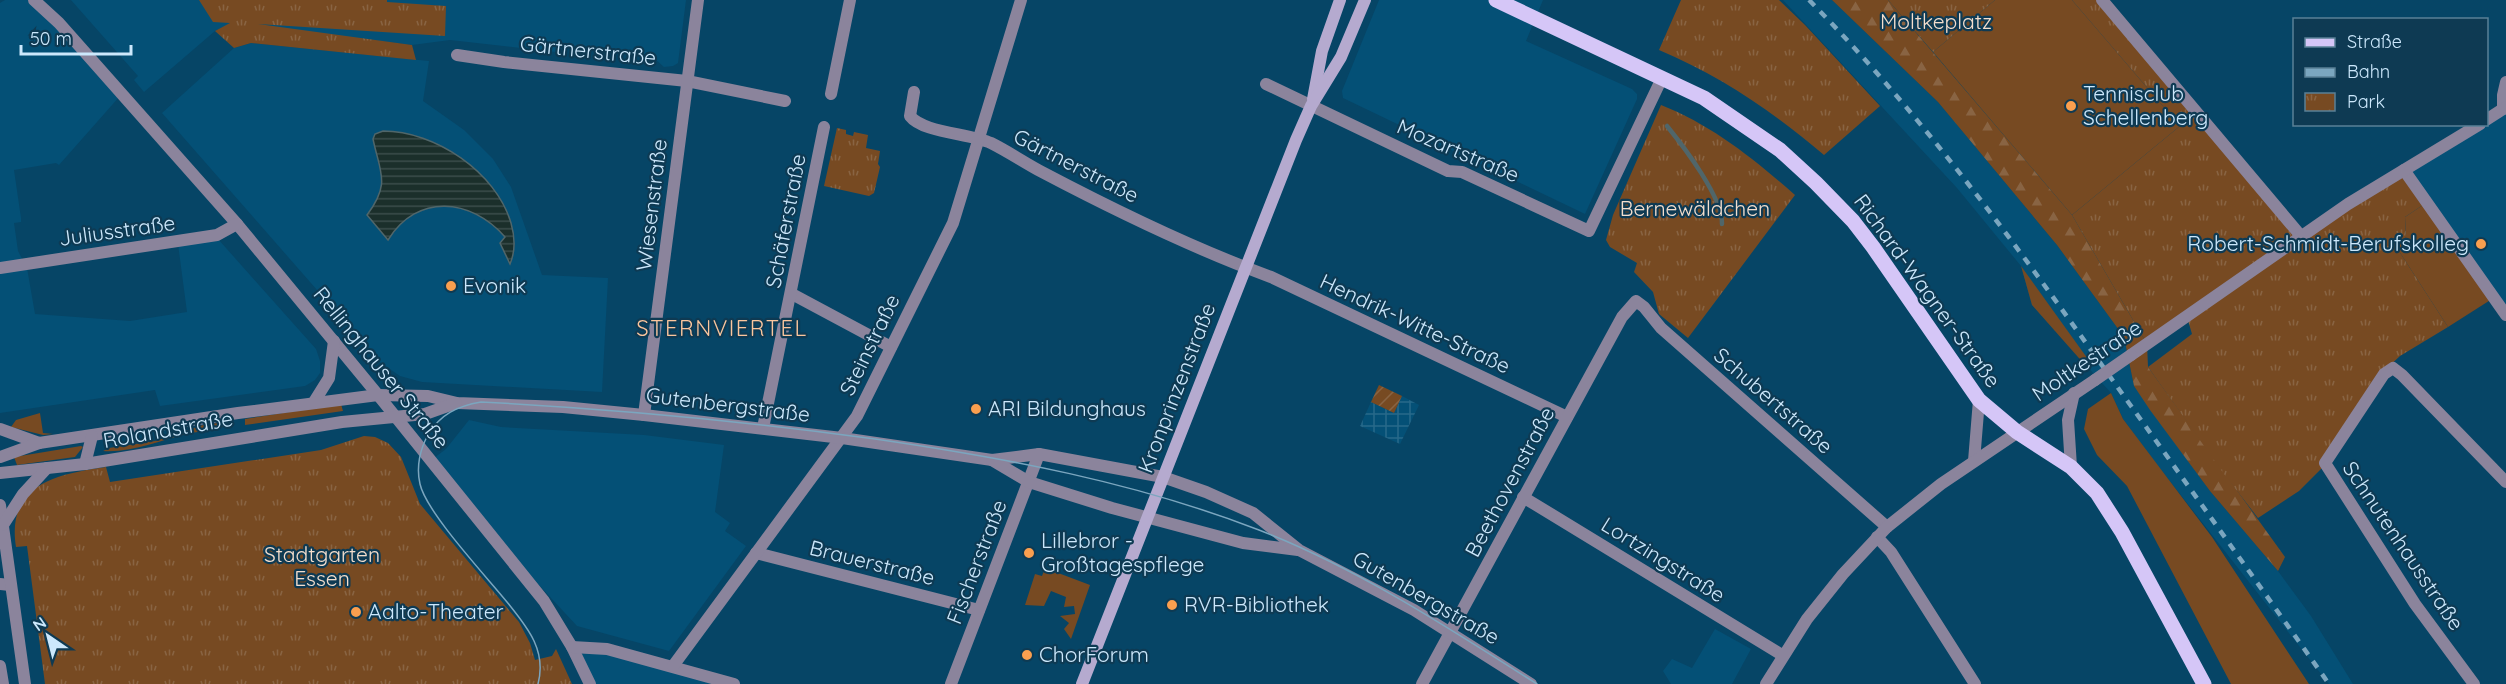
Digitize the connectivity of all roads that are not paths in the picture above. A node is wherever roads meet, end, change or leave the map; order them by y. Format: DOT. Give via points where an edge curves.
graph roads {
  1 [pos="34,0"];
  2 [pos="698,0"];
  3 [pos="850,0"];
  4 [pos="1021,0"];
  5 [pos="1340,0"];
  6 [pos="1365,0"];
  7 [pos="1496,0"];
  8 [pos="2103,0"];
  9 [pos="457,55"];
  10 [pos="1662,78"];
  11 [pos="687,81"];
  12 [pos="2506,82"];
  13 [pos="1266,84"];
  14 [pos="914,92"];
  15 [pos="831,94"];
  16 [pos="785,101"];
  17 [pos="1311,106"];
  18 [pos="2505,108"];
  19 [pos="2488,119"];
  20 [pos="2477,126"];
  21 [pos="824,127"];
  22 [pos="978,139"];
  23 [pos="2404,170"];
  24 [pos="237,224"];
  25 [pos="2301,236"];
  26 [pos="0,268"];
  27 [pos="1245,268"];
  28 [pos="792,294"];
  29 [pos="1636,301"];
  30 [pos="2506,315"];
  31 [pos="334,341"];
  32 [pos="891,347"];
  33 [pos="2074,393"];
  34 [pos="378,395"];
  35 [pos="1979,400"];
  36 [pos="314,402"];
  37 [pos="457,403"];
  38 [pos="644,415"];
  39 [pos="396,417"];
  40 [pos="1568,417"];
  41 [pos="0,429"];
  42 [pos="763,429"];
  43 [pos="2017,432"];
  44 [pos="92,436"];
  45 [pos="842,438"];
  46 [pos="39,443"];
  47 [pos="1039,454"];
  48 [pos="0,457"];
  49 [pos="992,460"];
  50 [pos="1974,461"];
  51 [pos="85,464"];
  52 [pos="2071,467"];
  53 [pos="47,468"];
  54 [pos="0,473"];
  55 [pos="1163,477"];
  56 [pos="1029,482"];
  57 [pos="2506,482"];
  58 [pos="1523,497"];
  59 [pos="0,505"];
  60 [pos="1148,517"];
  61 [pos="3,525"];
  62 [pos="1887,527"];
  63 [pos="1877,537"];
  64 [pos="1299,550"];
  65 [pos="756,553"];
  66 [pos="5,584"];
  67 [pos="979,610"];
  68 [pos="1451,633"];
  69 [pos="572,646"];
  70 [pos="1782,655"];
  71 [pos="0,666"];
  72 [pos="673,666"];
  73 [pos="3,684"];
  74 [pos="25,684"];
  75 [pos="590,684"];
  76 [pos="734,684"];
  77 [pos="951,684"];
  78 [pos="1082,684"];
  79 [pos="1422,684"];
  80 [pos="1531,684"];
  81 [pos="1766,684"];
  82 [pos="1975,684"];
  83 [pos="2204,684"];
  84 [pos="2474,684"];
  1 -- 24 [label="street, Rellinghauser Straße"];
  2 -- 11 [label="street, Wiesenstraße"];
  3 -- 15 [label="street"];
  4 -- 22 [label="street, Steinstraße"];
  5 -- 17 [label="main road, Kronprinzenstraße" via="1322,51"];
  6 -- 17 [label="main road, Kronprinzenstraße" via="1341,57"];
  7 -- 10 [label="main road, Richard-Wagner-Straße"];
  8 -- 25 [label="street"];
  9 -- 11 [label="street, Gärtnerstraße"];
  10 -- 17 [label="street, Mozartstraße" via="1589,231 1462,172 1448,171"];
  10 -- 35 [label="main road, Richard-Wagner-Straße" via="1744,123 1780,150 1853,220"];
  11 -- 16 [label="street, Gärtnerstraße"];
  11 -- 38 [label="street, Wiesenstraße"];
  12 -- 18 [label="street"];
  13 -- 17 [label="street, Mozartstraße"];
  14 -- 22 [label="street, Gärtnerstraße" via="910,107 913,120"];
  17 -- 27 [label="main road, Kronprinzenstraße"];
  18 -- 19 [label="street"];
  20 -- 23 [label="street, Moltkestraße"];
  21 -- 28 [label="street, Schäferstraße"];
  22 -- 27 [label="street, Gärtnerstraße" via="1150,226"];
  22 -- 32 [label="street, Steinstraße" via="953,223"];
  23 -- 25 [label="street, Moltkestraße"];
  23 -- 30 [label="street"];
  24 -- 26 [label="street, Juliusstraße" via="218,235"];
  24 -- 31 [label="street, Rellinghauser Straße"];
  25 -- 33 [label="street, Moltkestraße, bridge"];
  27 -- 40 [label="street, Hendrik-Witte-Straße" via="1281,281"];
  27 -- 55 [label="main road, Kronprinzenstraße"];
  28 -- 32 [label="street"];
  28 -- 42 [label="street, Schäferstraße"];
  29 -- 40 [label="street, Beethovenstraße" via="1622,317"];
  29 -- 62 [label="street, Schubertstraße" via="1660,328"];
  31 -- 34 [label="street, Rellinghauser Straße"];
  31 -- 36 [label="street" via="329,378"];
  32 -- 45 [label="street, Steinstraße"];
  33 -- 43 [label="street, Moltkestraße"];
  33 -- 52 [label="street" via="2068,420"];
  34 -- 36 [label="street, Rolandstraße"];
  34 -- 37 [label="street, Rolandstraße" via="428,396"];
  34 -- 39 [label="street, Rellinghauser Straße"];
  35 -- 43 [label="main road, Richard-Wagner-Straße"];
  35 -- 50 [label="street"];
  36 -- 44 [label="street, Rolandstraße"];
  37 -- 38 [label="street, Gutenbergstraße"];
  37 -- 39 [label="street, Rolandstraße" via="425,414"];
  38 -- 42 [label="street, Gutenbergstraße"];
  39 -- 51 [label="street, Rolandstraße" via="342,422"];
  39 -- 69 [label="street, Rellinghauser Straße" via="544,602"];
  40 -- 58 [label="street, Beethovenstraße"];
  41 -- 46 [label="street"];
  42 -- 45 [label="street, Gutenbergstraße"];
  43 -- 50 [label="street, Moltkestraße"];
  43 -- 52 [label="main road, Richard-Wagner-Straße"];
  44 -- 46 [label="street, Rolandstraße"];
  44 -- 51 [label="street"];
  45 -- 49 [label="street, Gutenbergstraße"];
  45 -- 65 [label="street, Steinstraße"];
  46 -- 48 [label="street, Rolandstraße"];
  47 -- 49 [label="street, Gutenbergstraße"];
  47 -- 55 [label="street, Gutenbergstraße"];
  47 -- 56 [label="street, Fischerstraße"];
  49 -- 56 [label="street, Gutenbergstraße"];
  50 -- 62 [label="street, Moltkestraße"];
  51 -- 53 [label="street, Rolandstraße"];
  52 -- 83 [label="main road, Richard-Wagner-Straße" via="2088,482 2114,517"];
  53 -- 54 [label="street, Rolandstraße"];
  53 -- 61 [label="street" via="23,494"];
  55 -- 60 [label="main road, Kronprinzenstraße"];
  55 -- 64 [label="street, Gutenbergstraße" via="1252,513"];
  56 -- 60 [label="street, Gutenbergstraße"];
  56 -- 67 [label="street, Fischerstraße"];
  57 -- 84 [label="street, Schnutenhausstraße" via="2397,370 2388,369 2325,463 2415,604"];
  58 -- 68 [label="street, Beethovenstraße"];
  58 -- 70 [label="street, Lortzingstraße"];
  59 -- 61 [label="street"];
  60 -- 64 [label="street, Gutenbergstraße" via="1243,543"];
  60 -- 78 [label="main road, Kronprinzenstraße"];
  61 -- 66 [label="street"];
  62 -- 63 [label="street, Moltkestraße"];
  63 -- 70 [label="street, Moltkestraße" via="1843,574"];
  63 -- 82 [label="street" via="1891,552"];
  64 -- 68 [label="street, Gutenbergstraße"];
  65 -- 67 [label="street, Brauerstraße"];
  65 -- 72 [label="street, Steinstraße"];
  66 -- 74 [label="street"];
  67 -- 77 [label="street, Fischerstraße"];
  68 -- 79 [label="street, Beethovenstraße"];
  68 -- 80 [label="street, Gutenbergstraße"];
  69 -- 72 [label="street" via="607,649"];
  69 -- 75 [label="street, Rellinghauser Straße"];
  70 -- 81 [label="street, Moltkestraße"];
  71 -- 73 [label="street"];
  72 -- 76 [label="street"];
}
